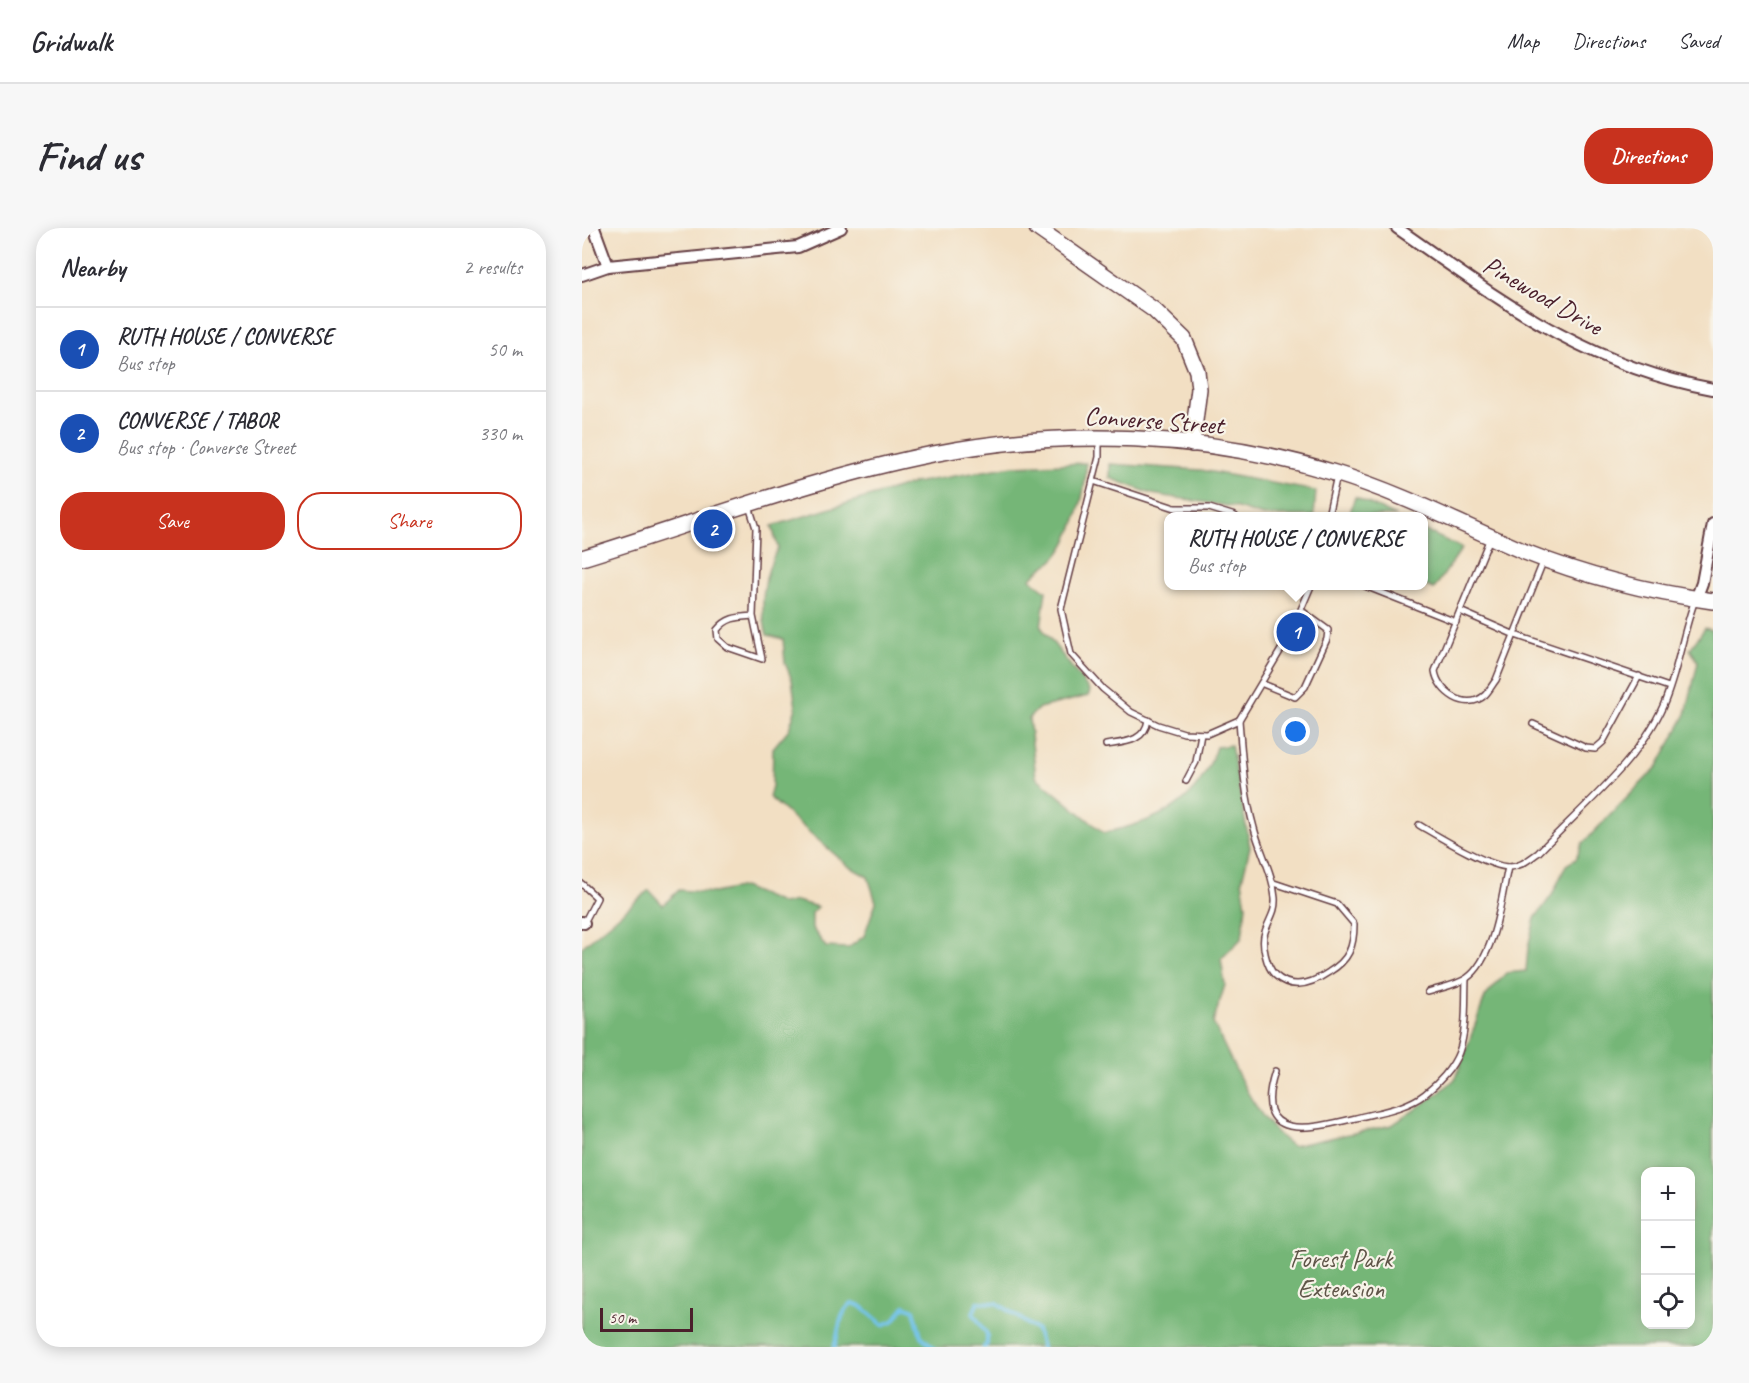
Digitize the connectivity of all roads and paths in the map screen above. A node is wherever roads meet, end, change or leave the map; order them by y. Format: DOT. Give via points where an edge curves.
graph roads {
  1 [pos="594,228"];
  2 [pos="841,228"];
  3 [pos="1037,228"];
  4 [pos="1397,228"];
  5 [pos="608,266"];
  6 [pos="582,275"];
  7 [pos="1713,389"];
  8 [pos="1099,438"];
  9 [pos="1192,444"];
  10 [pos="1337,473"];
  11 [pos="1093,481"];
  12 [pos="749,506"];
  13 [pos="1222,512"];
  14 [pos="1329,512"];
  15 [pos="1713,524"];
  16 [pos="1490,537"];
  17 [pos="582,558"];
  18 [pos="1545,559"];
  19 [pos="1309,590"];
  20 [pos="1377,590"];
  21 [pos="1696,598"];
  22 [pos="1713,601"];
  23 [pos="1302,611"];
  24 [pos="1460,611"];
  25 [pos="753,616"];
  26 [pos="1456,622"];
  27 [pos="1515,634"];
  28 [pos="1638,676"];
  29 [pos="1263,684"];
  30 [pos="1669,687"];
  31 [pos="1148,720"];
  32 [pos="1239,720"];
  33 [pos="1533,724"];
  34 [pos="1201,734"];
  35 [pos="1106,745"];
  36 [pos="1186,781"];
  37 [pos="1419,825"];
  38 [pos="1508,867"];
  39 [pos="1274,883"];
  40 [pos="582,884"];
  41 [pos="583,922"];
  42 [pos="1466,979"];
  43 [pos="1428,992"];
  44 [pos="1275,1071"];
  1 -- 5 [label="street"];
  2 -- 5 [label="street" via="798,247"];
  3 -- 9 [label="main road" via="1154,309 1184,339 1199,388"];
  4 -- 7 [label="street, Pinewood Drive" via="1552,333 1635,367"];
  5 -- 6 [label="street"];
  8 -- 9 [label="main road, Converse Street"];
  8 -- 11 [label="lane"];
  8 -- 12 [label="main road, Converse Street" via="1004,443 932,455"];
  9 -- 10 [label="main road, Converse Street" via="1271,456"];
  10 -- 14 [label="lane"];
  10 -- 16 [label="main road, Converse Street"];
  11 -- 13 [label="lane" via="1174,508"];
  11 -- 31 [label="lane" via="1061,609 1071,654 1103,689"];
  12 -- 17 [label="main road, Converse Street"];
  12 -- 25 [label="lane" via="756,528"];
  15 -- 21 [label="street"];
  16 -- 18 [label="main road, Converse Street"];
  16 -- 24 [label="lane"];
  18 -- 21 [label="main road, Converse Street" via="1621,584"];
  18 -- 27 [label="lane"];
  19 -- 23 [label="lane"];
  20 -- 26 [label="lane"];
  21 -- 22 [label="main road, Converse Street"];
  21 -- 30 [label="lane"];
  23 -- 29 [label="lane"];
  23 -- 29 [label="lane" via="1328,630 1305,687 1295,696"];
  24 -- 26 [label="lane"];
  24 -- 27 [label="lane"];
  25 -- 25 [label="lane" via="723,622 717,630 718,639 727,647 762,659"];
  26 -- 27 [label="lane" via="1436,671 1436,681 1456,699 1471,701 1484,696 1496,680"];
  27 -- 28 [label="lane"];
  28 -- 30 [label="lane"];
  28 -- 33 [label="lane" via="1603,742 1595,749"];
  29 -- 32 [label="lane"];
  30 -- 38 [label="lane" via="1664,705 1642,745 1538,853 1523,864"];
  31 -- 34 [label="lane" via="1184,733"];
  31 -- 35 [label="lane" via="1143,734 1134,740"];
  32 -- 34 [label="lane" via="1227,728"];
  32 -- 39 [label="lane" via="1245,789 1254,830"];
  34 -- 36 [label="lane" via="1196,762"];
  37 -- 38 [label="lane"];
  38 -- 42 [label="lane" via="1489,948 1478,968"];
  39 -- 39 [label="lane" via="1275,909 1264,934 1266,958 1275,975 1295,984 1312,983 1346,960 1354,942 1354,924 1337,904"];
  40 -- 41 [label="lane" via="597,898"];
  42 -- 43 [label="lane"];
  42 -- 44 [label="lane" via="1465,1021 1459,1052 1446,1074 1423,1095 1402,1106 1318,1127 1288,1127 1278,1120 1268,1098"];
}
